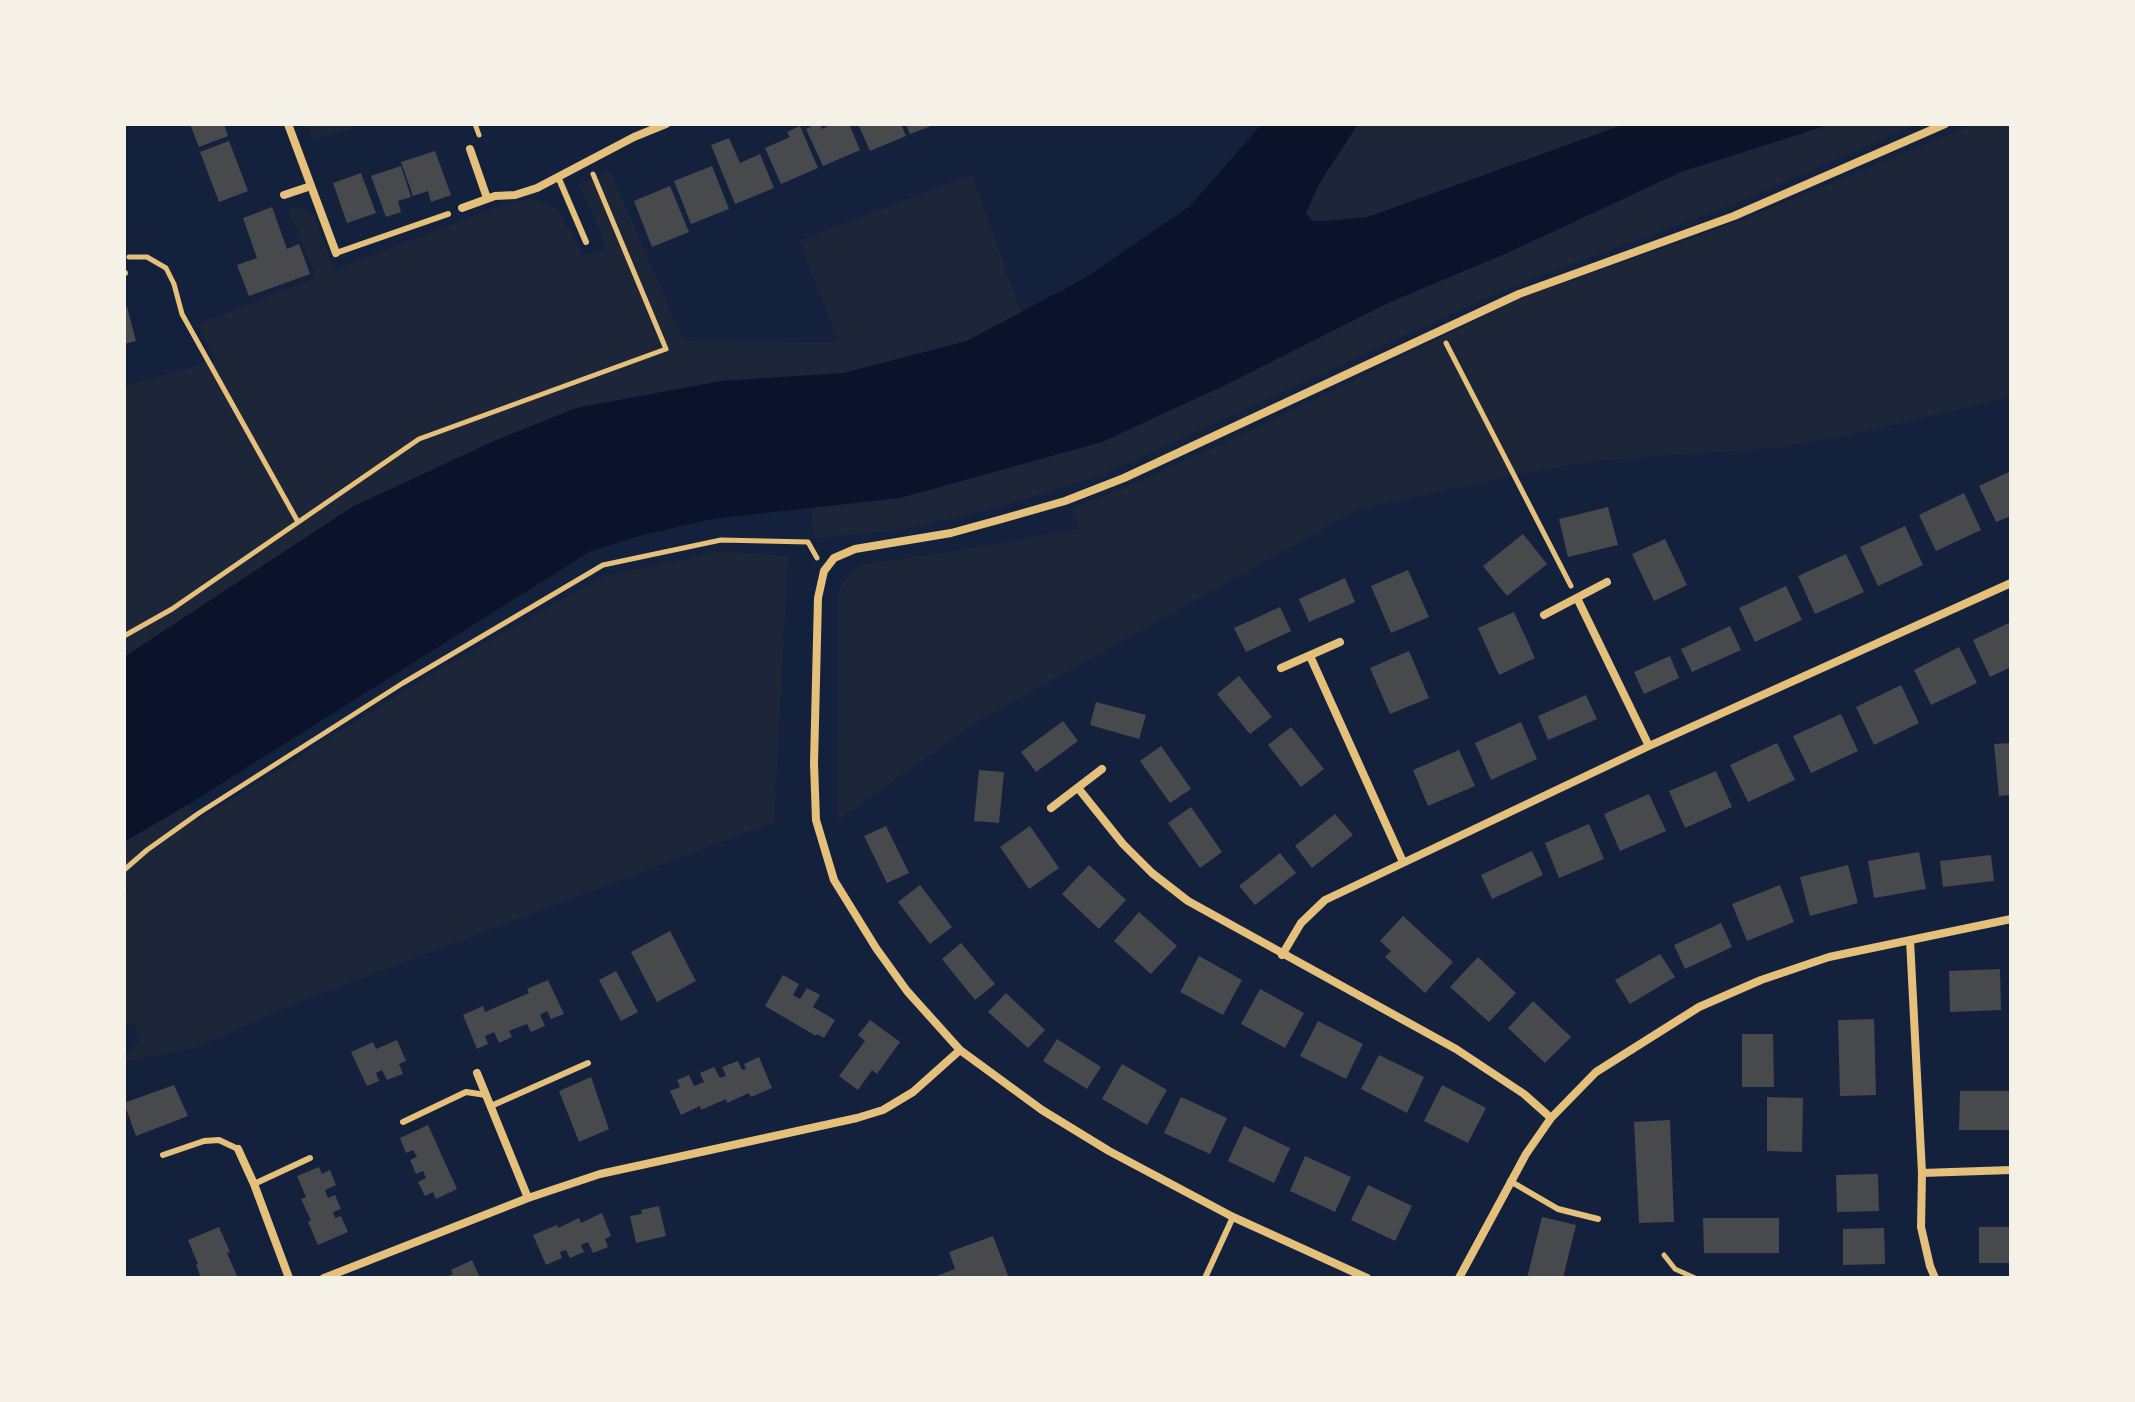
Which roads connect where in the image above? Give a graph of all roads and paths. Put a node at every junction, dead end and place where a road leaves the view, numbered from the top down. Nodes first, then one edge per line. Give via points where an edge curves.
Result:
1 (288, 124) edge
2 (666, 124) edge
3 (1945, 124) edge
4 (470, 149) dead end
5 (588, 162) junction
6 (559, 179) junction
7 (311, 186) junction
8 (284, 195) dead end
9 (487, 198) junction
10 (462, 208) dead end
11 (448, 214) dead end
12 (586, 242) dead end
13 (336, 253) joint
14 (124, 259) edge
15 (1440, 331) junction
16 (298, 522) junction
17 (824, 571) junction
18 (1607, 582) dead end
19 (2011, 583) edge
20 (1577, 598) junction
21 (1544, 615) dead end
22 (124, 636) edge
23 (1340, 642) dead end
24 (1310, 656) junction
25 (1281, 668) dead end
26 (1649, 746) junction
27 (1102, 769) dead end
28 (1078, 788) junction
29 (1051, 808) dead end
30 (1403, 862) junction
31 (124, 870) edge
32 (2011, 919) edge
33 (1910, 940) junction
34 (1282, 955) junction
35 (960, 1050) junction
36 (588, 1063) dead end
37 (477, 1073) dead end
38 (486, 1095) junction
39 (491, 1106) junction
40 (1551, 1118) junction
41 (403, 1122) dead end
42 (238, 1149) joint
43 (163, 1155) dead end
44 (310, 1158) dead end
45 (2011, 1170) edge
46 (1922, 1173) junction
47 (1510, 1181) junction
48 (254, 1184) junction
49 (528, 1198) junction
50 (1233, 1217) junction
51 (1598, 1219) dead end
52 (1664, 1255) dead end
53 (347, 1269) junction
54 (289, 1278) edge
55 (324, 1278) edge
56 (351, 1278) edge
57 (1205, 1278) edge
58 (1367, 1278) edge
59 (1459, 1278) edge
60 (1695, 1278) edge
61 (1935, 1278) edge

1 - 7 street
2 - 5 street
3 - 15 street via 1734,216 1519,294
4 - 9 street
5 - 6 street
5 - 16 path via 666,349 419,439
6 - 9 street via 515,195
6 - 12 lane
7 - 8 street
7 - 13 street
9 - 10 street
11 - 13 lane
14 - 16 path via 147,257 166,268 182,314
15 - 17 street via 1065,501 951,533 855,549 834,558
15 - 20 path
16 - 22 path
17 - 31 path via 808,542 779,541 721,540 603,565 211,805
17 - 35 street via 818,598 816,820 834,880 876,948
18 - 20 street
19 - 26 street
20 - 21 street
20 - 26 street
23 - 24 street
24 - 25 street
24 - 30 street
26 - 30 street
27 - 28 street
28 - 29 street
28 - 34 street via 1152,873 1188,901
30 - 34 street via 1325,900 1301,923
32 - 33 street
33 - 40 street via 1829,957 1699,1007 1596,1072
33 - 46 street
34 - 40 street via 1456,1049
35 - 49 street via 913,1092 883,1110 600,1174
35 - 50 street via 1109,1151
36 - 39 lane
37 - 38 street
38 - 39 street
38 - 41 lane via 466,1092
39 - 49 street
40 - 47 street
42 - 43 lane via 219,1140 204,1141
42 - 48 street
44 - 48 lane
45 - 46 street
46 - 61 street via 1921,1227
47 - 51 lane via 1558,1209
47 - 59 street
48 - 54 street
49 - 53 street
50 - 57 lane
50 - 58 street
52 - 60 path via 1675,1269
53 - 55 street
53 - 56 street

